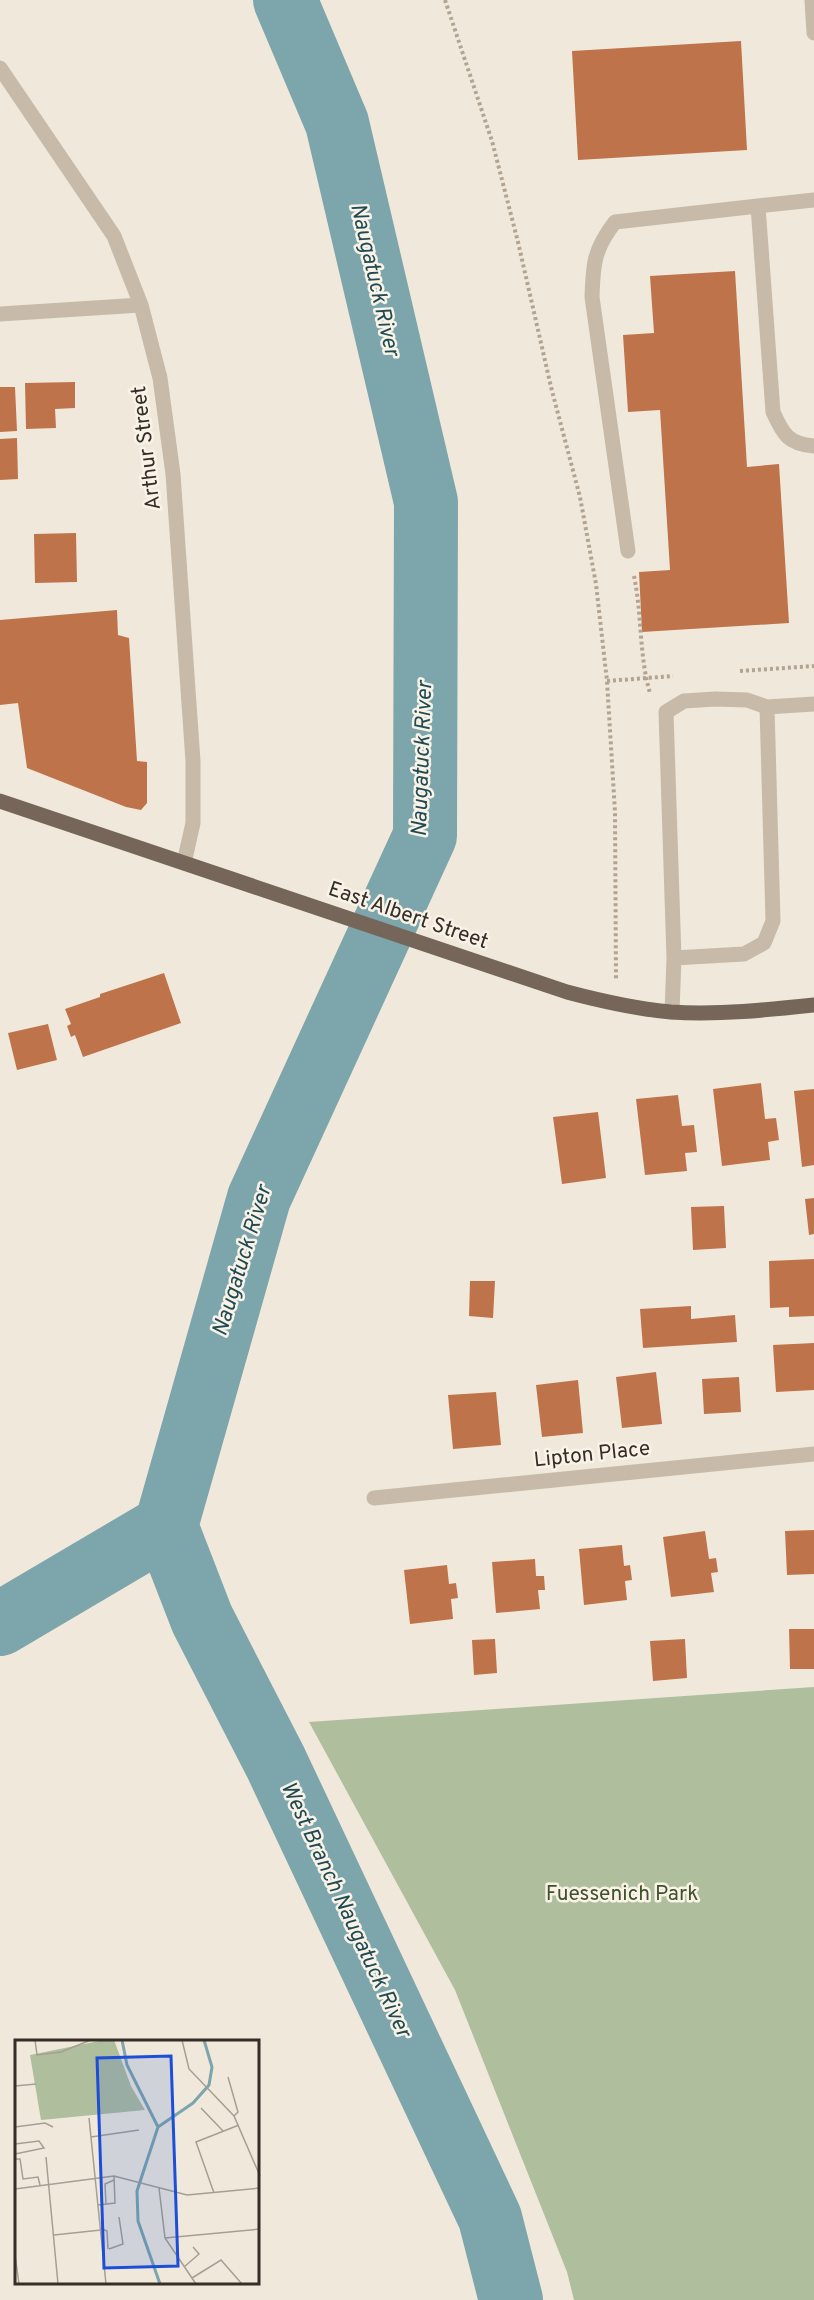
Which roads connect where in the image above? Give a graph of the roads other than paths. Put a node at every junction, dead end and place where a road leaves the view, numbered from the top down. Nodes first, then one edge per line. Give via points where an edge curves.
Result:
1 (812, 0) edge
2 (814, 33) edge
3 (0, 68) edge
4 (814, 200) edge
5 (758, 206) junction
6 (141, 305) junction
7 (0, 314) edge
8 (814, 446) edge
9 (628, 552) road end
10 (814, 704) edge
11 (767, 707) junction
12 (0, 801) edge
13 (184, 863) junction
14 (674, 958) junction
15 (814, 1005) edge
16 (672, 1012) junction
17 (814, 1454) edge
18 (374, 1498) dead end

1 - 2 street
3 - 6 street, Arthur Street via 114,236
4 - 5 street
5 - 8 street via 773,412 782,432 795,443
5 - 9 street via 615,222 604,236 593,263 592,297
6 - 7 street
6 - 13 street, Arthur Street via 160,378 174,485 193,761 193,823
10 - 11 street
11 - 14 street via 773,921 764,943 744,954
11 - 14 street via 747,700 715,699 684,701 666,712
12 - 13 main road, East Albert Street
13 - 16 main road, East Albert Street via 567,992
14 - 16 street
15 - 16 main road, East Albert Street via 731,1013
17 - 18 street, Lipton Place

